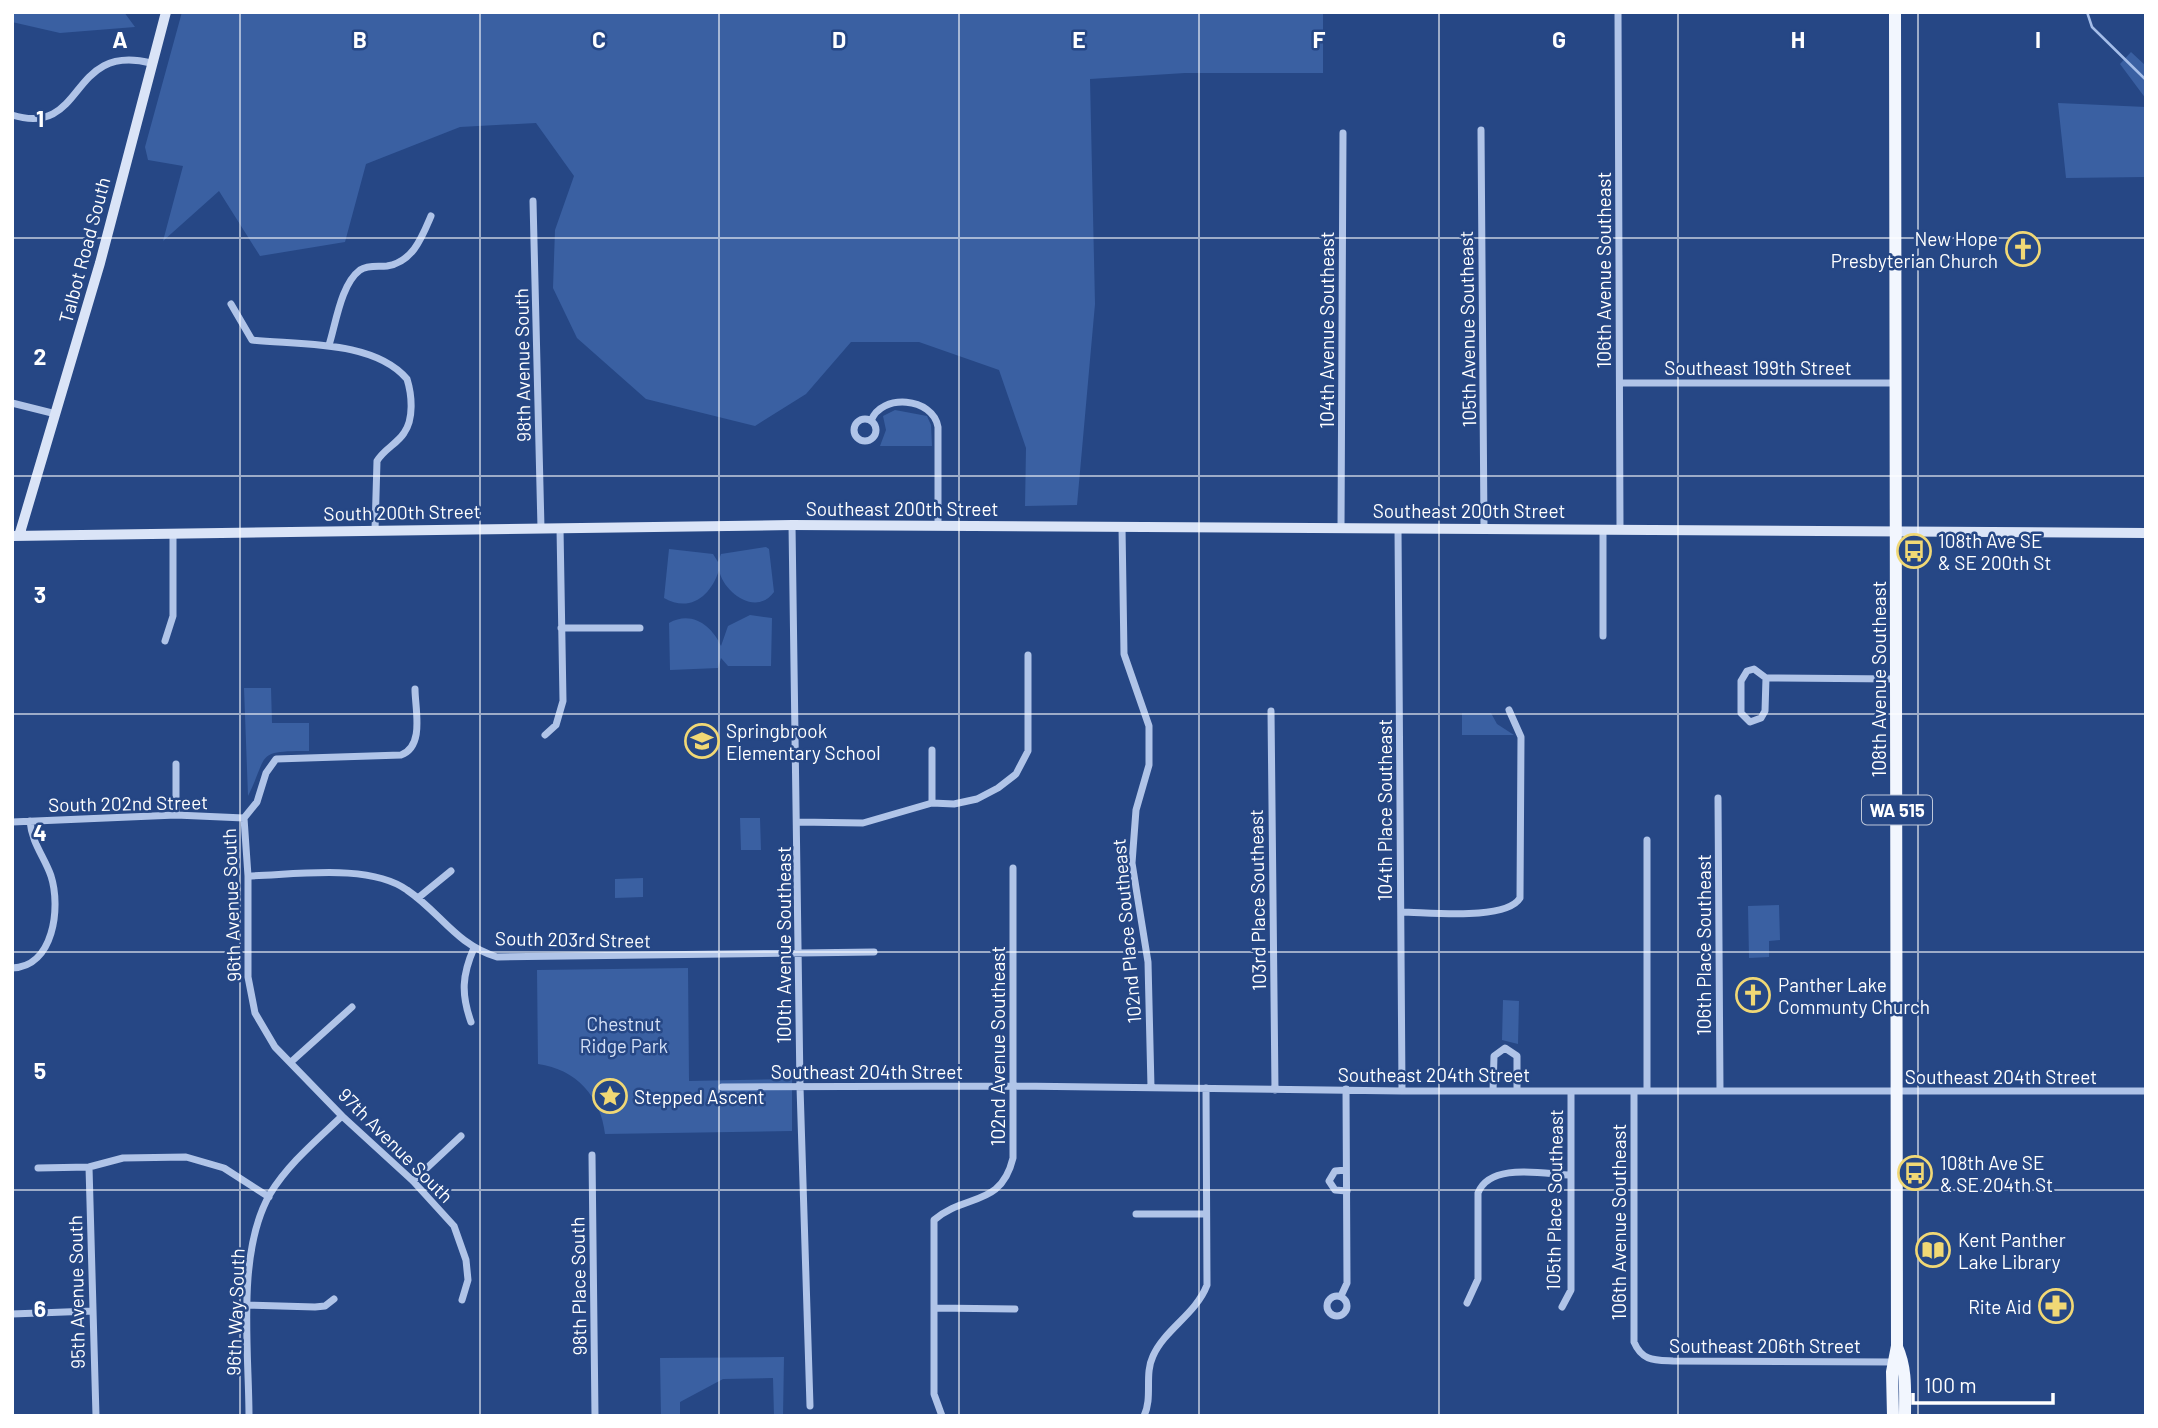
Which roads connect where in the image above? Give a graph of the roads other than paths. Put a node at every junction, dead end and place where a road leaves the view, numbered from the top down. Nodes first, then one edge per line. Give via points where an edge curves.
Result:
1 (166, 12) edge
2 (1618, 12) edge
3 (1895, 12) edge
4 (151, 63) junction
5 (12, 115) edge
6 (1481, 130) dead end
7 (1342, 134) dead end
8 (533, 201) dead end
9 (431, 216) dead end
10 (231, 304) dead end
11 (329, 345) junction
12 (1620, 383) junction
13 (1897, 383) junction
14 (12, 402) edge
15 (56, 414) junction
16 (871, 421) dead end
17 (792, 525) junction
18 (938, 525) junction
19 (560, 527) junction
20 (1122, 527) junction
21 (1341, 527) junction
22 (541, 528) junction
23 (1398, 528) junction
24 (1485, 528) junction
25 (1603, 528) junction
26 (1619, 528) junction
27 (375, 530) junction
28 (1898, 530) junction
29 (2146, 533) edge
30 (173, 534) junction
31 (16, 536) edge
32 (561, 628) junction
33 (640, 628) dead end
34 (1603, 636) dead end
35 (165, 641) dead end
36 (1028, 655) dead end
37 (1766, 678) junction
38 (1897, 679) junction
39 (415, 689) dead end
40 (1509, 710) dead end
41 (1271, 711) dead end
42 (545, 735) dead end
43 (932, 750) dead end
44 (176, 764) dead end
45 (1718, 799) dead end
46 (932, 803) junction
47 (176, 815) junction
48 (244, 818) junction
49 (30, 821) junction
50 (12, 822) edge
51 (798, 822) junction
52 (1647, 840) dead end
53 (1013, 868) dead end
54 (451, 871) dead end
55 (248, 876) junction
56 (418, 898) junction
57 (1401, 912) junction
58 (474, 948) junction
59 (874, 952) dead end
60 (799, 955) junction
61 (12, 968) edge
62 (352, 1007) dead end
63 (471, 1022) dead end
64 (291, 1062) junction
65 (1014, 1086) junction
66 (722, 1087) dead end
67 (800, 1087) junction
68 (1151, 1087) junction
69 (1206, 1088) junction
70 (1346, 1089) junction
71 (1275, 1090) junction
72 (1720, 1090) junction
73 (1402, 1091) junction
74 (1493, 1091) junction
75 (1517, 1091) junction
76 (1571, 1091) junction
77 (1634, 1091) junction
78 (1647, 1091) junction
79 (2146, 1091) edge
80 (1897, 1092) junction
81 (342, 1116) junction
82 (461, 1136) dead end
83 (592, 1155) dead end
84 (89, 1167) junction
85 (38, 1168) dead end
86 (1346, 1170) junction
87 (1571, 1175) junction
88 (413, 1181) junction
89 (1346, 1191) junction
90 (269, 1197) junction
91 (1136, 1214) dead end
92 (1206, 1214) junction
93 (1341, 1296) dead end
94 (334, 1299) dead end
95 (462, 1300) dead end
96 (1467, 1303) dead end
97 (248, 1305) junction
98 (1562, 1307) dead end
99 (934, 1308) junction
100 (1015, 1309) dead end
101 (91, 1311) junction
102 (12, 1314) edge
103 (1897, 1346) junction
104 (1639, 1353) joint
105 (1894, 1362) junction
106 (810, 1406) dead end
107 (941, 1415) edge
108 (96, 1416) edge
109 (248, 1416) edge
110 (595, 1416) edge
111 (1144, 1416) edge
112 (1894, 1416) edge
113 (1905, 1416) edge

1 - 4 street, Talbot Road South
2 - 12 street, 106th Avenue Southeast
3 - 13 main road, 108th Avenue Southeast / WA 515
4 - 5 street via 132,58 111,60 46,118
4 - 15 street, Talbot Road South
6 - 24 street, 105th Avenue Southeast
7 - 21 street, 104th Avenue Southeast
8 - 22 street, 98th Avenue South
9 - 11 street via 410,255 395,265 360,270 352,279
10 - 11 street via 252,340
11 - 27 street via 390,364 410,386 409,423 377,461
12 - 13 street, Southeast 199th Street
12 - 26 street, 106th Avenue Southeast
13 - 28 main road, 108th Avenue Southeast / WA 515
14 - 15 street
15 - 31 street, Talbot Road South
16 - 18 street via 878,409 891,403 920,404 936,416
17 - 18 street, Southeast 200th Street
17 - 19 street, South 200th Street
17 - 51 street, 100th Avenue Southeast
18 - 20 street, Southeast 200th Street
19 - 22 street, South 200th Street
19 - 32 street
20 - 21 street, Southeast 200th Street
20 - 68 street, 102nd Place Southeast via 1124,654 1149,726 1149,765 1136,810 1132,850 1149,971
21 - 23 street, Southeast 200th Street
22 - 27 street, South 200th Street
23 - 24 street, Southeast 200th Street
23 - 57 street, 104th Place Southeast
24 - 25 street, Southeast 200th Street
25 - 26 street, Southeast 200th Street
25 - 34 street
26 - 28 street, Southeast 200th Street
27 - 30 street, South 200th Street
28 - 29 street, Southeast 200th Street
28 - 38 main road, 108th Avenue Southeast / WA 515
30 - 31 street, South 200th Street
30 - 35 street via 173,616
32 - 33 street
32 - 42 street via 563,701 556,725
36 - 46 street via 1028,751 1016,774 977,799
37 - 37 street via 1754,669 1742,675 1741,713 1750,722 1765,711
37 - 38 street
38 - 80 main road, 108th Avenue Southeast / WA 515
39 - 48 street via 413,748 401,755 276,759 257,802
40 - 57 street via 1521,737 1522,886 1516,905 1499,912
41 - 71 street, 103rd Place Southeast
43 - 46 street
44 - 47 street
45 - 72 street, 106th Place Southeast
46 - 51 street via 863,823
47 - 48 street, South 202nd Street
47 - 49 street, South 202nd Street
48 - 55 street, 96th Avenue South
49 - 50 street, South 202nd Street
49 - 61 street via 32,839 52,879 49,942 29,965
51 - 60 street, 100th Avenue Southeast
52 - 78 street
53 - 65 street, 102nd Avenue Southeast
54 - 56 street
55 - 56 street, South 203rd Street via 370,875 394,882
55 - 64 street, 96th Avenue South via 251,996 263,1029
56 - 58 street, South 203rd Street
57 - 73 street, 104th Place Southeast
58 - 60 street, South 203rd Street via 496,957
58 - 63 street via 463,990
59 - 60 street, South 203rd Street
60 - 67 street, 100th Avenue Southeast
62 - 64 street
64 - 81 street, 97th Avenue South
65 - 67 street, Southeast 204th Street
65 - 68 street, Southeast 204th Street
65 - 99 street, 102nd Avenue Southeast via 1009,1173 989,1196 944,1211 934,1220
66 - 67 street, Southeast 204th Street
67 - 106 street, 100th Avenue Southeast
68 - 69 street, Southeast 204th Street
69 - 71 street, Southeast 204th Street
69 - 92 street
70 - 71 street, Southeast 204th Street
70 - 73 street, Southeast 204th Street
70 - 86 street
72 - 78 street, Southeast 204th Street
72 - 80 street, Southeast 204th Street
73 - 74 street, Southeast 204th Street
74 - 75 street, Southeast 204th Street
74 - 75 street via 1494,1056 1505,1048 1517,1056
75 - 76 street, Southeast 204th Street
76 - 77 street, Southeast 204th Street
76 - 87 street, 105th Place Southeast
77 - 78 street, Southeast 204th Street
77 - 104 street, 106th Avenue Southeast via 1634,1342
79 - 80 street, Southeast 204th Street
80 - 103 main road, 108th Avenue Southeast / WA 515
81 - 88 street, 97th Avenue South
81 - 90 street, 96th Way South via 287,1170
82 - 88 street
83 - 110 street, 98th Place South
84 - 85 street
84 - 90 street via 123,1158 201,1159 238,1175
84 - 101 street, 95th Avenue South
86 - 89 street
86 - 89 street via 1335,1171 1329,1181 1335,1190
87 - 96 street via 1497,1174 1485,1181 1478,1193 1478,1279
87 - 98 street, 105th Place Southeast via 1572,1290
88 - 95 street, 97th Avenue South via 460,1236 468,1271
89 - 93 street via 1347,1283
90 - 97 street, 96th Way South via 254,1236
91 - 92 street
92 - 111 street via 1207,1285 1151,1359
94 - 97 street via 315,1307
97 - 109 street, 96th Way South
99 - 100 street
99 - 107 street via 934,1394
101 - 102 street
101 - 108 street, 95th Avenue South
103 - 105 main road, 108th Avenue Southeast / WA 515
103 - 113 main road, 108th Avenue Southeast / WA 515 via 1903,1359
104 - 105 street, Southeast 206th Street via 1665,1361
105 - 112 main road, 108th Avenue Southeast / WA 515

